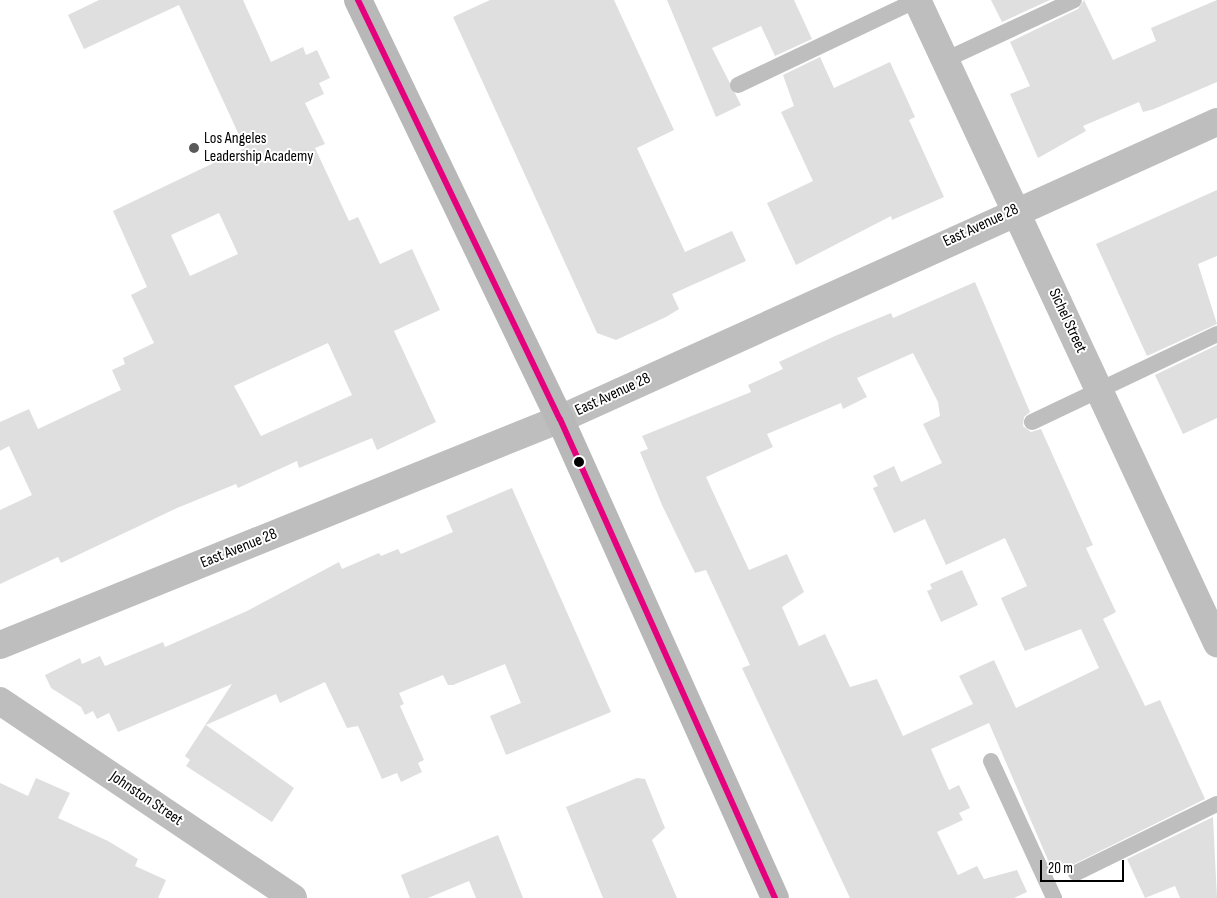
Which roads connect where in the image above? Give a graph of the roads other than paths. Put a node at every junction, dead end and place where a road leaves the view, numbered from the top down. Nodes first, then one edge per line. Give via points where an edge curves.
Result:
1 (358, 0) edge
2 (917, 0) edge
3 (1074, 0) edge
4 (945, 60) junction
5 (738, 85) dead end
6 (1217, 122) edge
7 (1015, 210) junction
8 (1217, 334) edge
9 (1100, 392) junction
10 (560, 420) junction
11 (1032, 422) dead end
12 (1217, 643) edge
13 (0, 645) edge
14 (0, 701) edge
15 (991, 761) dead end
16 (1217, 804) edge
17 (1076, 873) dead end
18 (293, 898) edge
19 (775, 898) edge
20 (1054, 898) edge

1 - 10 street
2 - 4 street, Sichel Street
2 - 5 lane
3 - 4 lane
4 - 7 street, Sichel Street
6 - 7 street, East Avenue 28
7 - 9 street, Sichel Street
7 - 10 street, East Avenue 28
8 - 9 lane
9 - 11 lane
9 - 12 street, Sichel Street
10 - 13 street, East Avenue 28
10 - 19 street
14 - 18 street, Johnston Street
15 - 20 lane
16 - 17 lane

